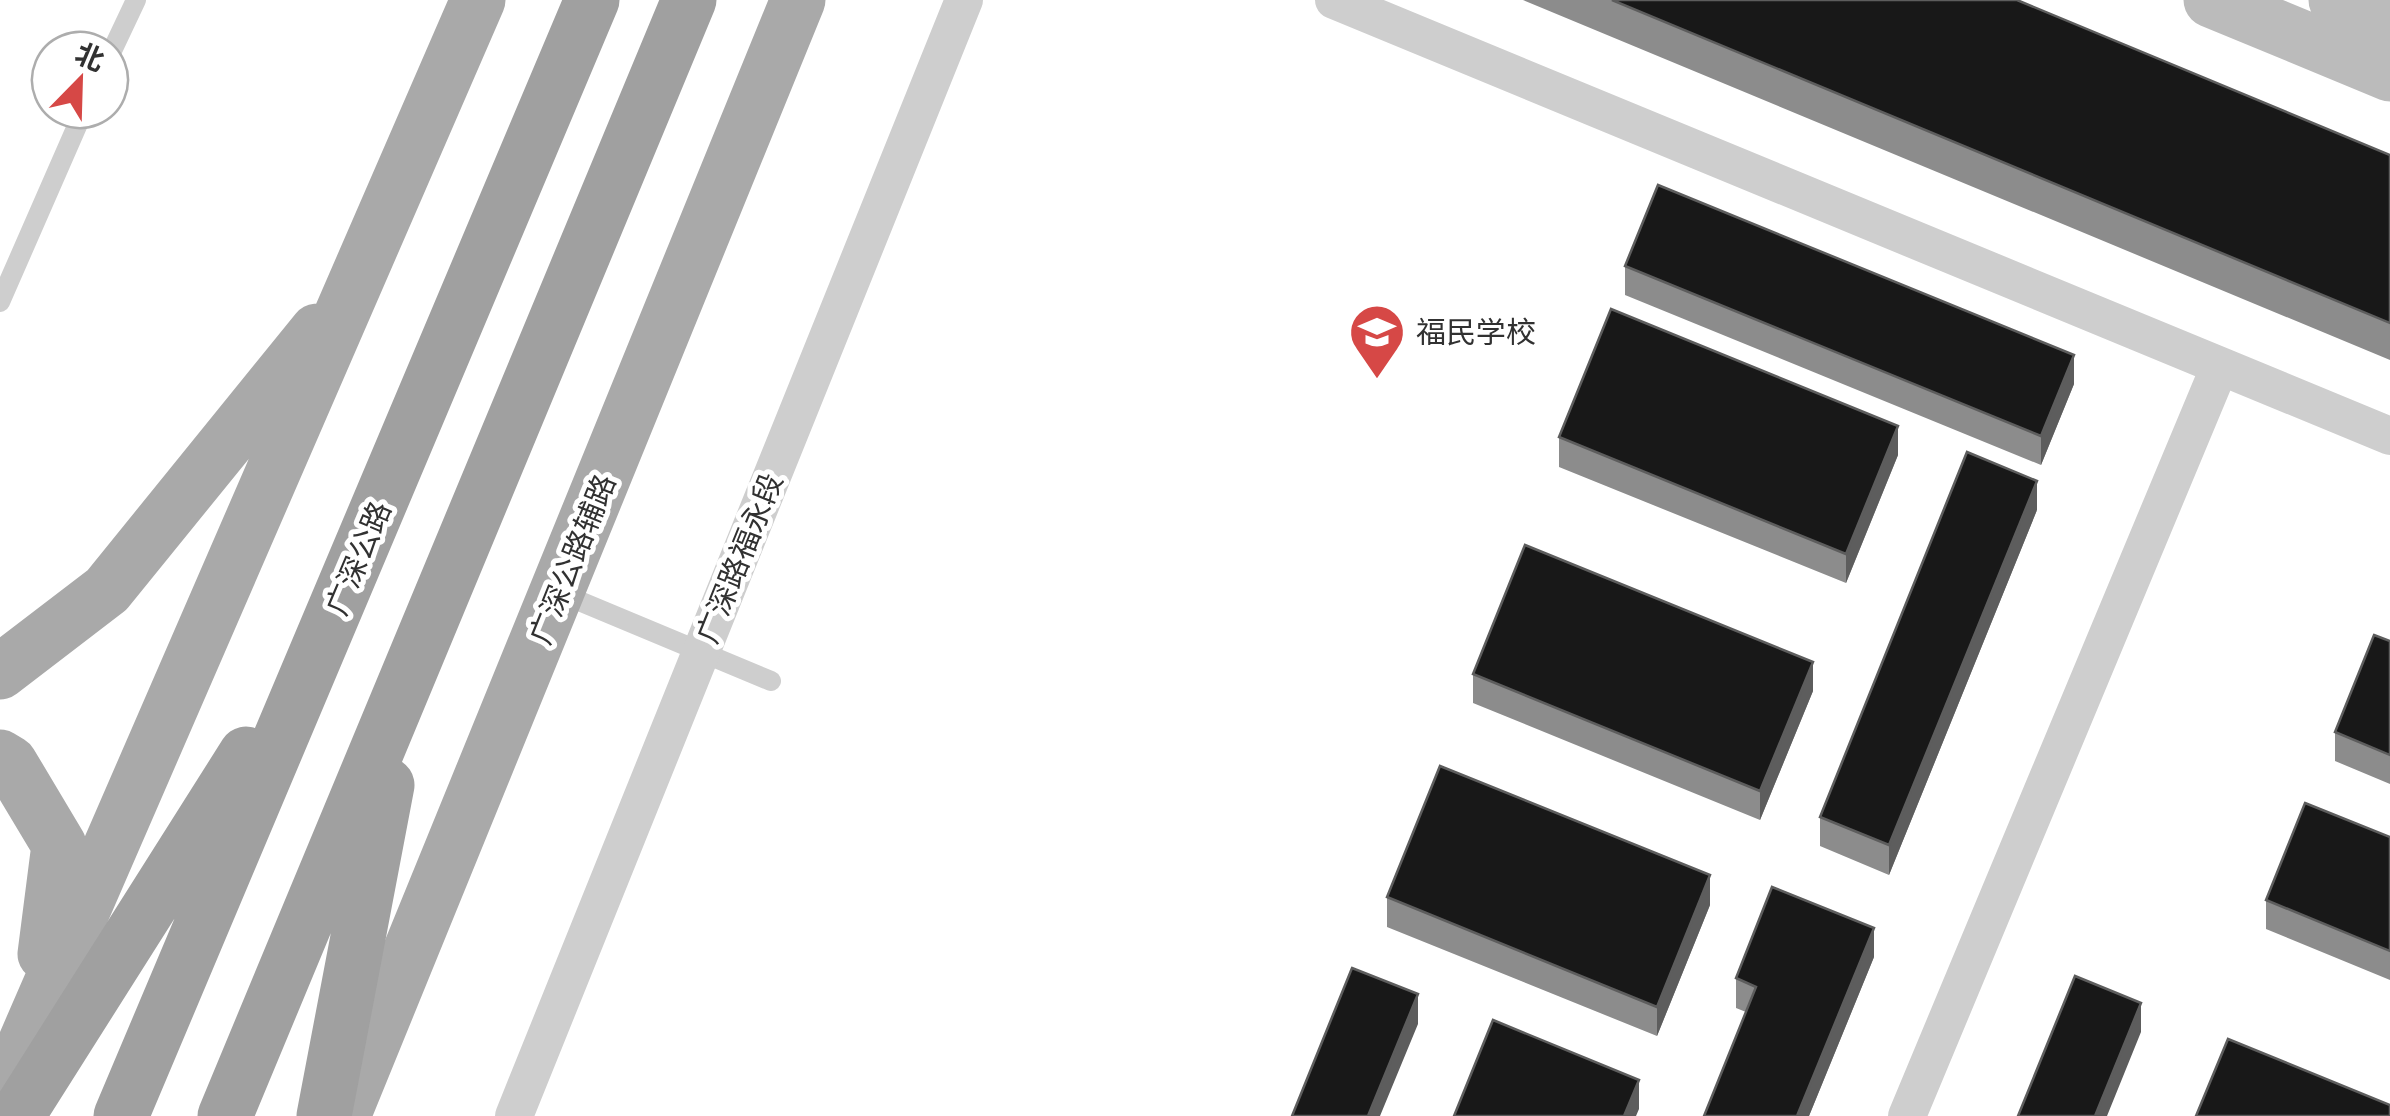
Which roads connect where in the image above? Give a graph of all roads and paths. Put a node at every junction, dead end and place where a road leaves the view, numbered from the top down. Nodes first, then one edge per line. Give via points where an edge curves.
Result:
1 (136, 0) edge
2 (478, 0) edge
3 (592, 0) edge
4 (689, 0) edge
5 (798, 0) edge
6 (964, 0) edge
7 (1334, 0) edge
8 (2211, 0) edge
9 (2336, 0) edge
10 (2390, 22) edge
11 (122, 30) edge
12 (2390, 74) edge
13 (75, 130) edge
14 (362, 274) junction
15 (0, 302) edge
16 (2220, 366) junction
17 (2390, 436) edge
18 (558, 592) junction
19 (334, 616) junction
20 (701, 652) junction
21 (409, 670) junction
22 (0, 672) edge
23 (771, 681) dead end
24 (0, 757) edge
25 (29, 1035) junction
26 (0, 1102) edge
27 (17, 1116) edge
28 (121, 1116) edge
29 (225, 1116) edge
30 (324, 1116) edge
31 (344, 1116) edge
32 (514, 1116) edge
33 (1906, 1116) edge

1 - 11 lane
2 - 14 main road
3 - 19 highway, 广深公路
4 - 21 highway
5 - 18 main road, 广深公路辅路
6 - 20 street, 广深路福永段
7 - 16 street
8 - 12 main road
9 - 10 main road
13 - 15 lane
14 - 22 main road via 107,590
14 - 25 main road
16 - 17 street
16 - 33 street
18 - 20 lane
18 - 31 main road, 广深公路辅路
19 - 27 highway
19 - 28 highway, 广深公路
20 - 23 lane
20 - 32 street, 广深路福永段
21 - 29 highway
21 - 30 highway
24 - 25 main road via 60,846
25 - 26 main road

